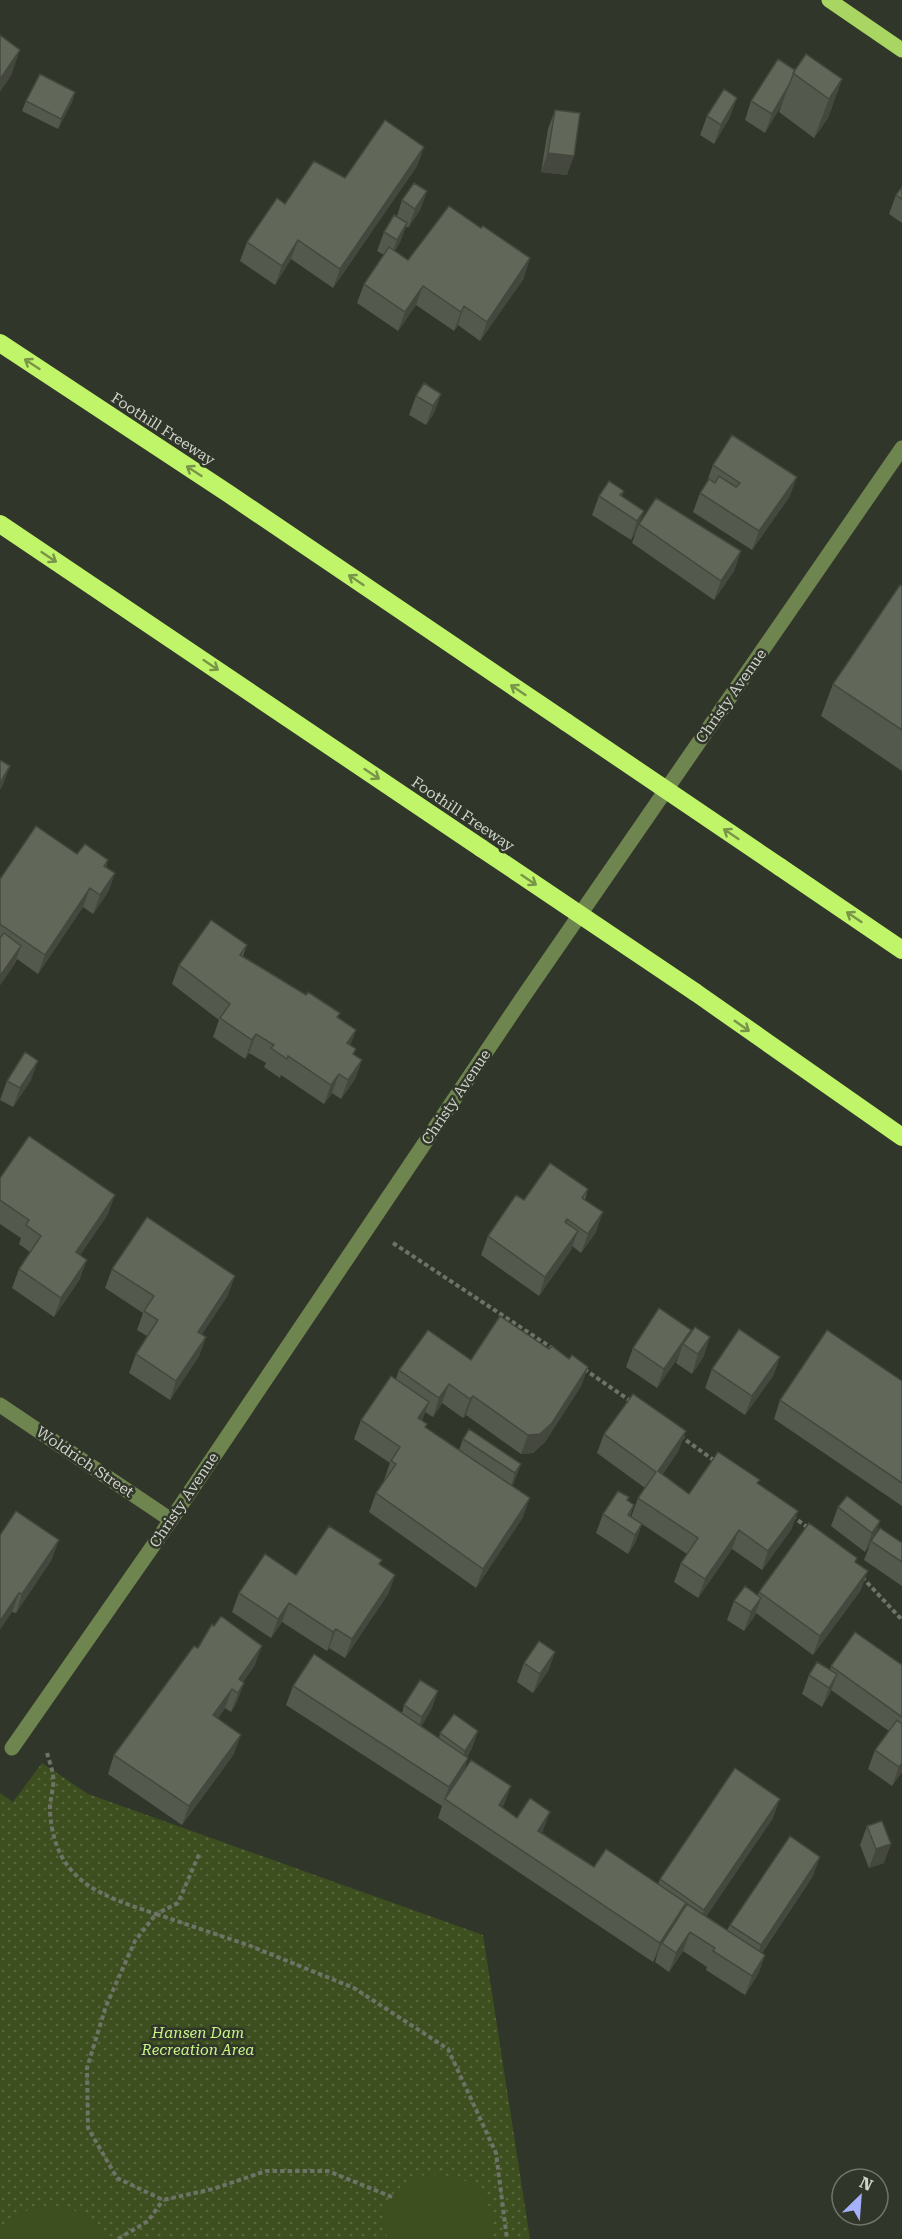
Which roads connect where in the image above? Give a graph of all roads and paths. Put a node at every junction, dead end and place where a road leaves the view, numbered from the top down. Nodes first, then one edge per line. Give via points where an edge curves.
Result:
1 (829, 0) edge
2 (902, 50) edge
3 (0, 343) edge
4 (902, 448) edge
5 (0, 524) edge
6 (902, 950) edge
7 (902, 1137) edge
8 (369, 1227) junction
9 (565, 1357) edge
10 (575, 1363) edge
11 (0, 1405) edge
12 (641, 1408) edge
13 (678, 1434) edge
14 (723, 1466) edge
15 (791, 1515) edge
16 (171, 1520) junction
17 (820, 1536) edge
18 (855, 1568) edge
19 (902, 1620) edge
20 (28, 1726) junction
21 (12, 1748) dead end
22 (200, 1852) dead end
23 (156, 1914) junction
24 (392, 2197) dead end
25 (163, 2200) junction
26 (118, 2239) edge
27 (507, 2239) edge

1 - 2 main road
6 -> 3 highway, Foothill Freeway, bridge via 230,494
4 - 8 street, Christy Avenue
5 -> 7 highway, Foothill Freeway, bridge via 694,992
8 - 9 path
8 - 16 street, Christy Avenue
10 - 12 path
11 - 16 street, Woldrich Street
13 - 14 path
15 - 17 path
16 - 20 street, Christy Avenue
18 - 19 path
20 - 21 street, Christy Avenue
20 - 23 path via 46,1750 53,1777 49,1806 52,1837 73,1874 102,1896
22 - 23 path via 178,1903
23 - 25 path via 135,1941 106,2006 87,2068 88,2128 117,2178
23 - 27 path via 248,1945 354,1988 448,2049 496,2153
24 - 25 path via 328,2171 266,2171
25 - 26 path via 148,2221

